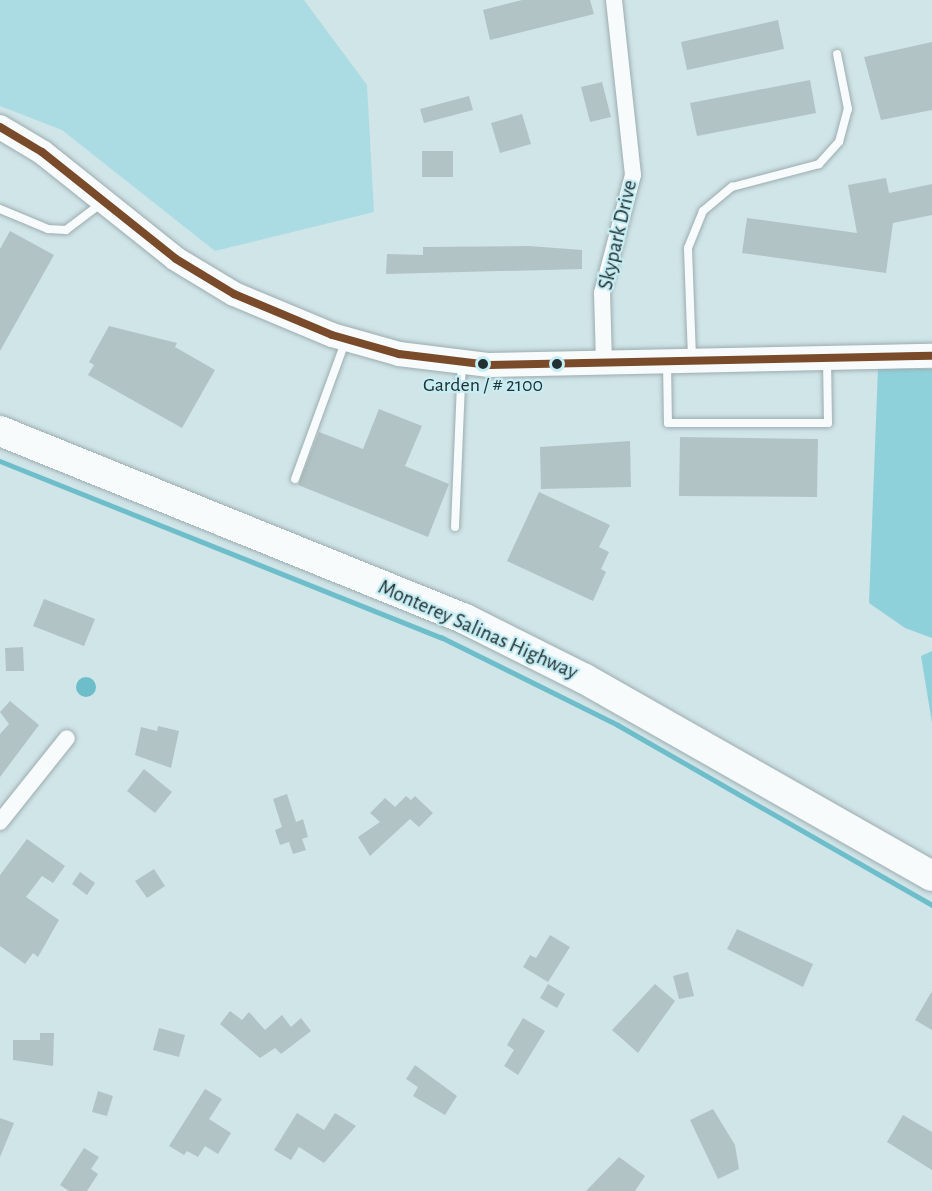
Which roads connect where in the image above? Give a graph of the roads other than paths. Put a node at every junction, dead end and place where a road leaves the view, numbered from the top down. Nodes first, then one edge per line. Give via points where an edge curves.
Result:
1 (614, 0) edge
2 (837, 54) dead end
3 (0, 128) edge
4 (103, 202) junction
5 (0, 209) edge
6 (346, 339) junction
7 (932, 356) edge
8 (827, 358) junction
9 (693, 361) junction
10 (667, 362) junction
11 (462, 363) junction
12 (604, 363) junction
13 (0, 431) edge
14 (295, 479) dead end
15 (455, 527) dead end
16 (67, 738) dead end
17 (0, 822) edge
18 (932, 876) edge

1 - 12 street, Skypark Drive via 633,175 602,293
2 - 9 lane via 848,109 839,142 819,164 732,187 703,211 688,248
3 - 4 street via 42,152
4 - 5 lane via 66,230 48,229
4 - 6 street via 176,259 234,294
6 - 11 street
6 - 14 lane
7 - 8 street
8 - 9 street
8 - 10 lane via 828,423 668,423
9 - 10 street
10 - 12 street
11 - 12 street
11 - 15 lane
13 - 18 highway, Monterey Salinas Highway via 465,619 585,679
16 - 17 street

